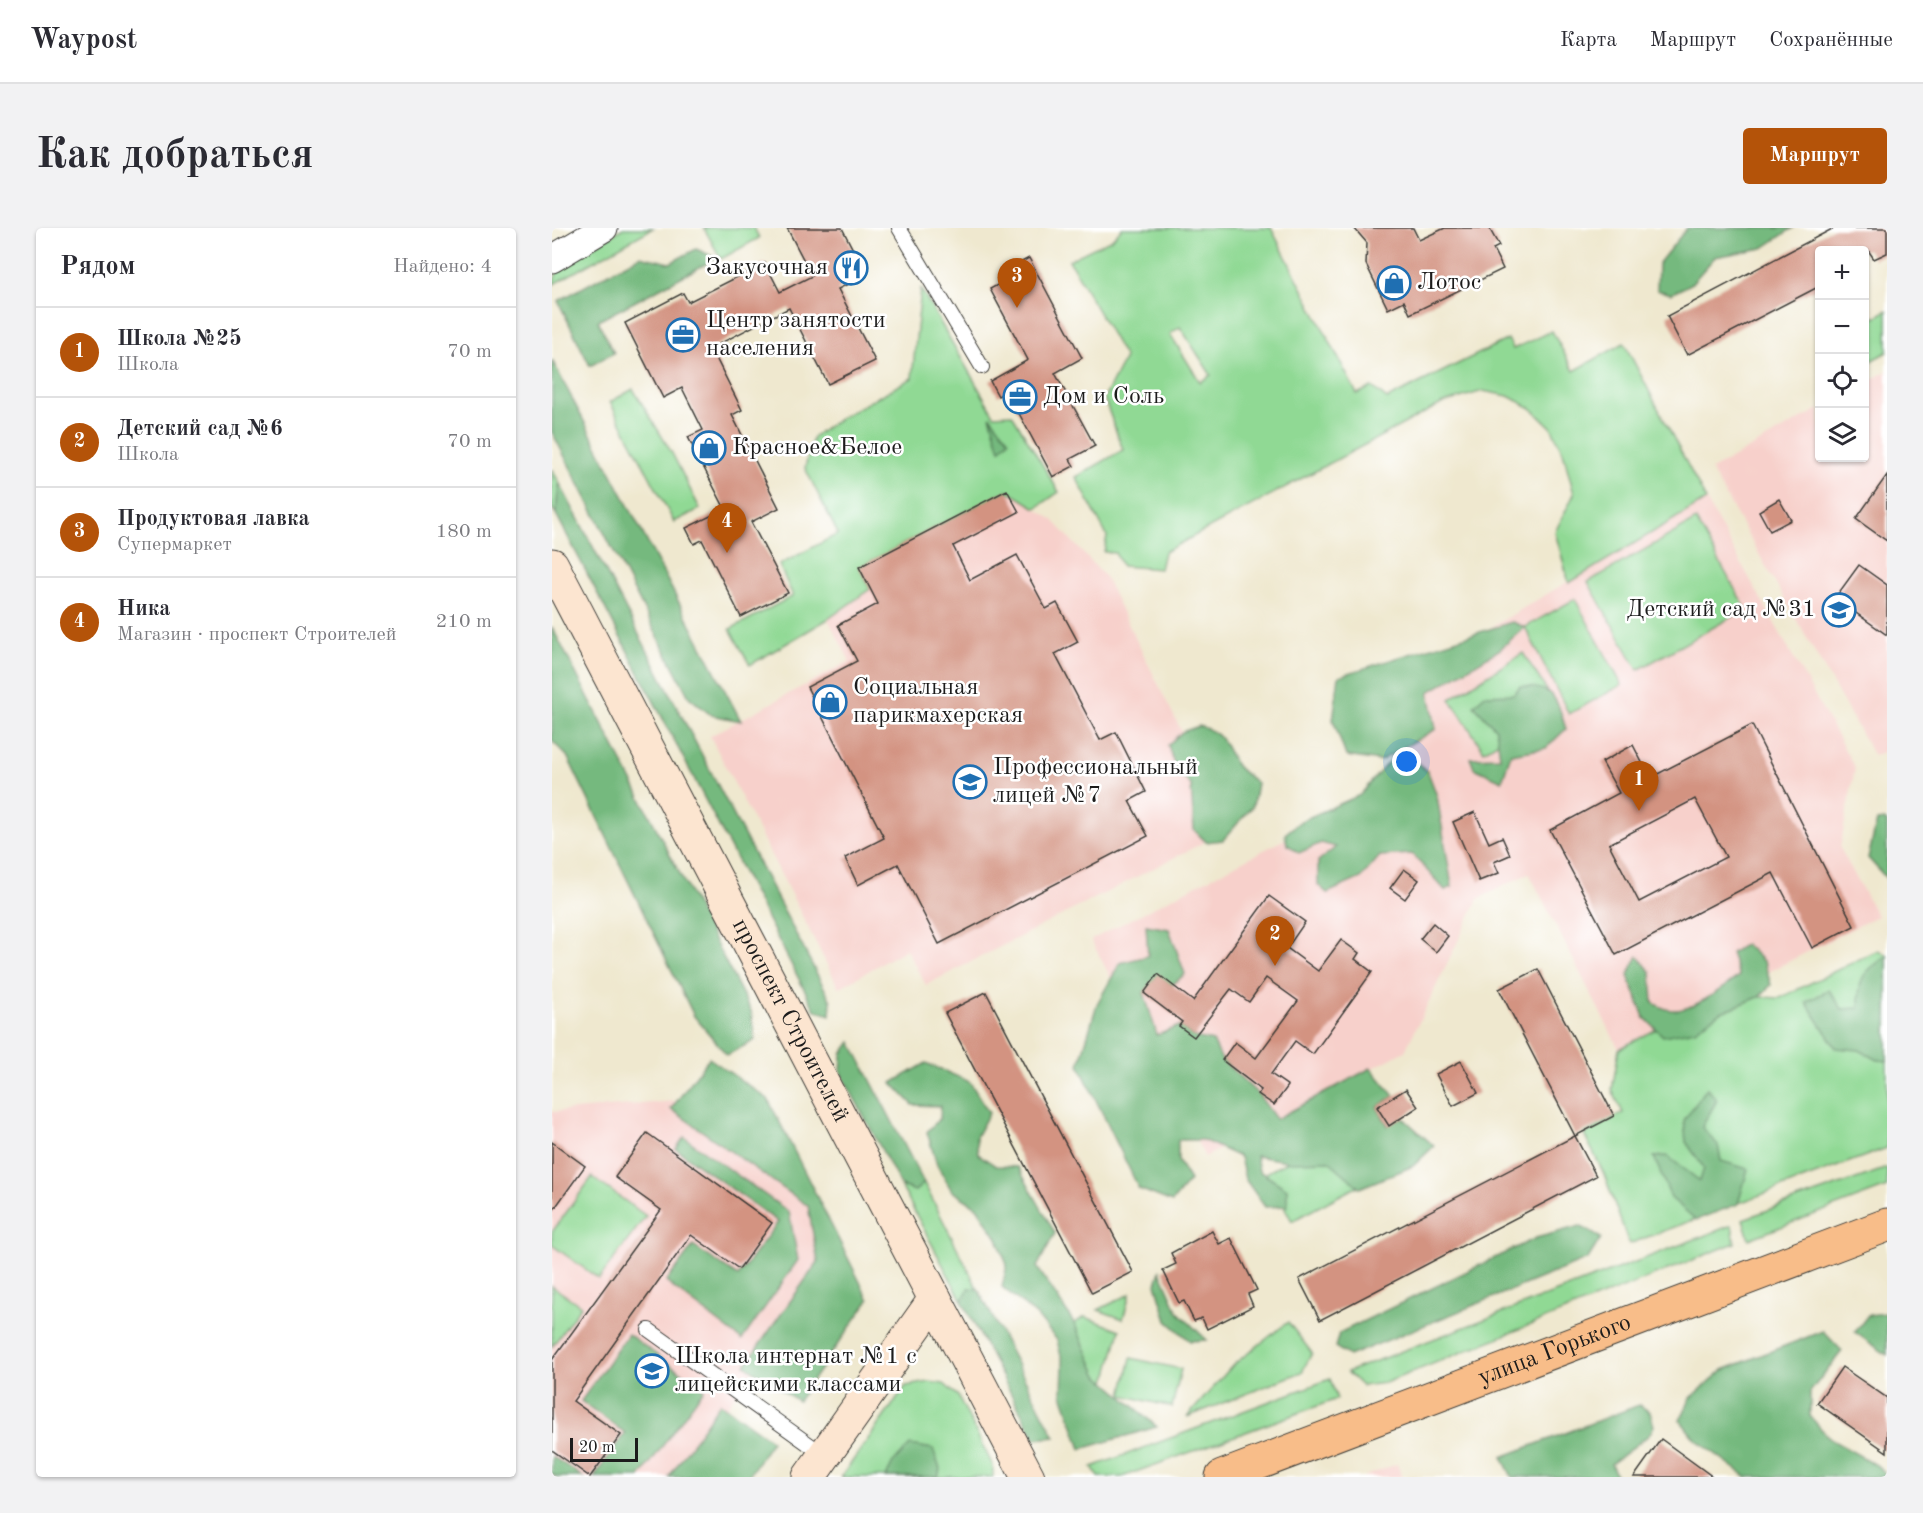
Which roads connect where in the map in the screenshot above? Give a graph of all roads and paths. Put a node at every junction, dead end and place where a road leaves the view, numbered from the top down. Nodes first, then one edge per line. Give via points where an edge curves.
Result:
1 (604, 228) edge
2 (900, 228) edge
3 (552, 259) edge
4 (982, 367) dead end
5 (552, 565) edge
6 (1887, 1226) edge
7 (935, 1299) junction
8 (650, 1330) dead end
9 (817, 1466) edge
10 (1028, 1477) edge
11 (1222, 1477) edge

1 - 3 street
2 - 4 lane
5 - 7 main road, проспект Строителей
6 - 11 main road, улица Горького
7 - 9 main road
7 - 10 main road, проспект Строителей
8 - 9 lane

